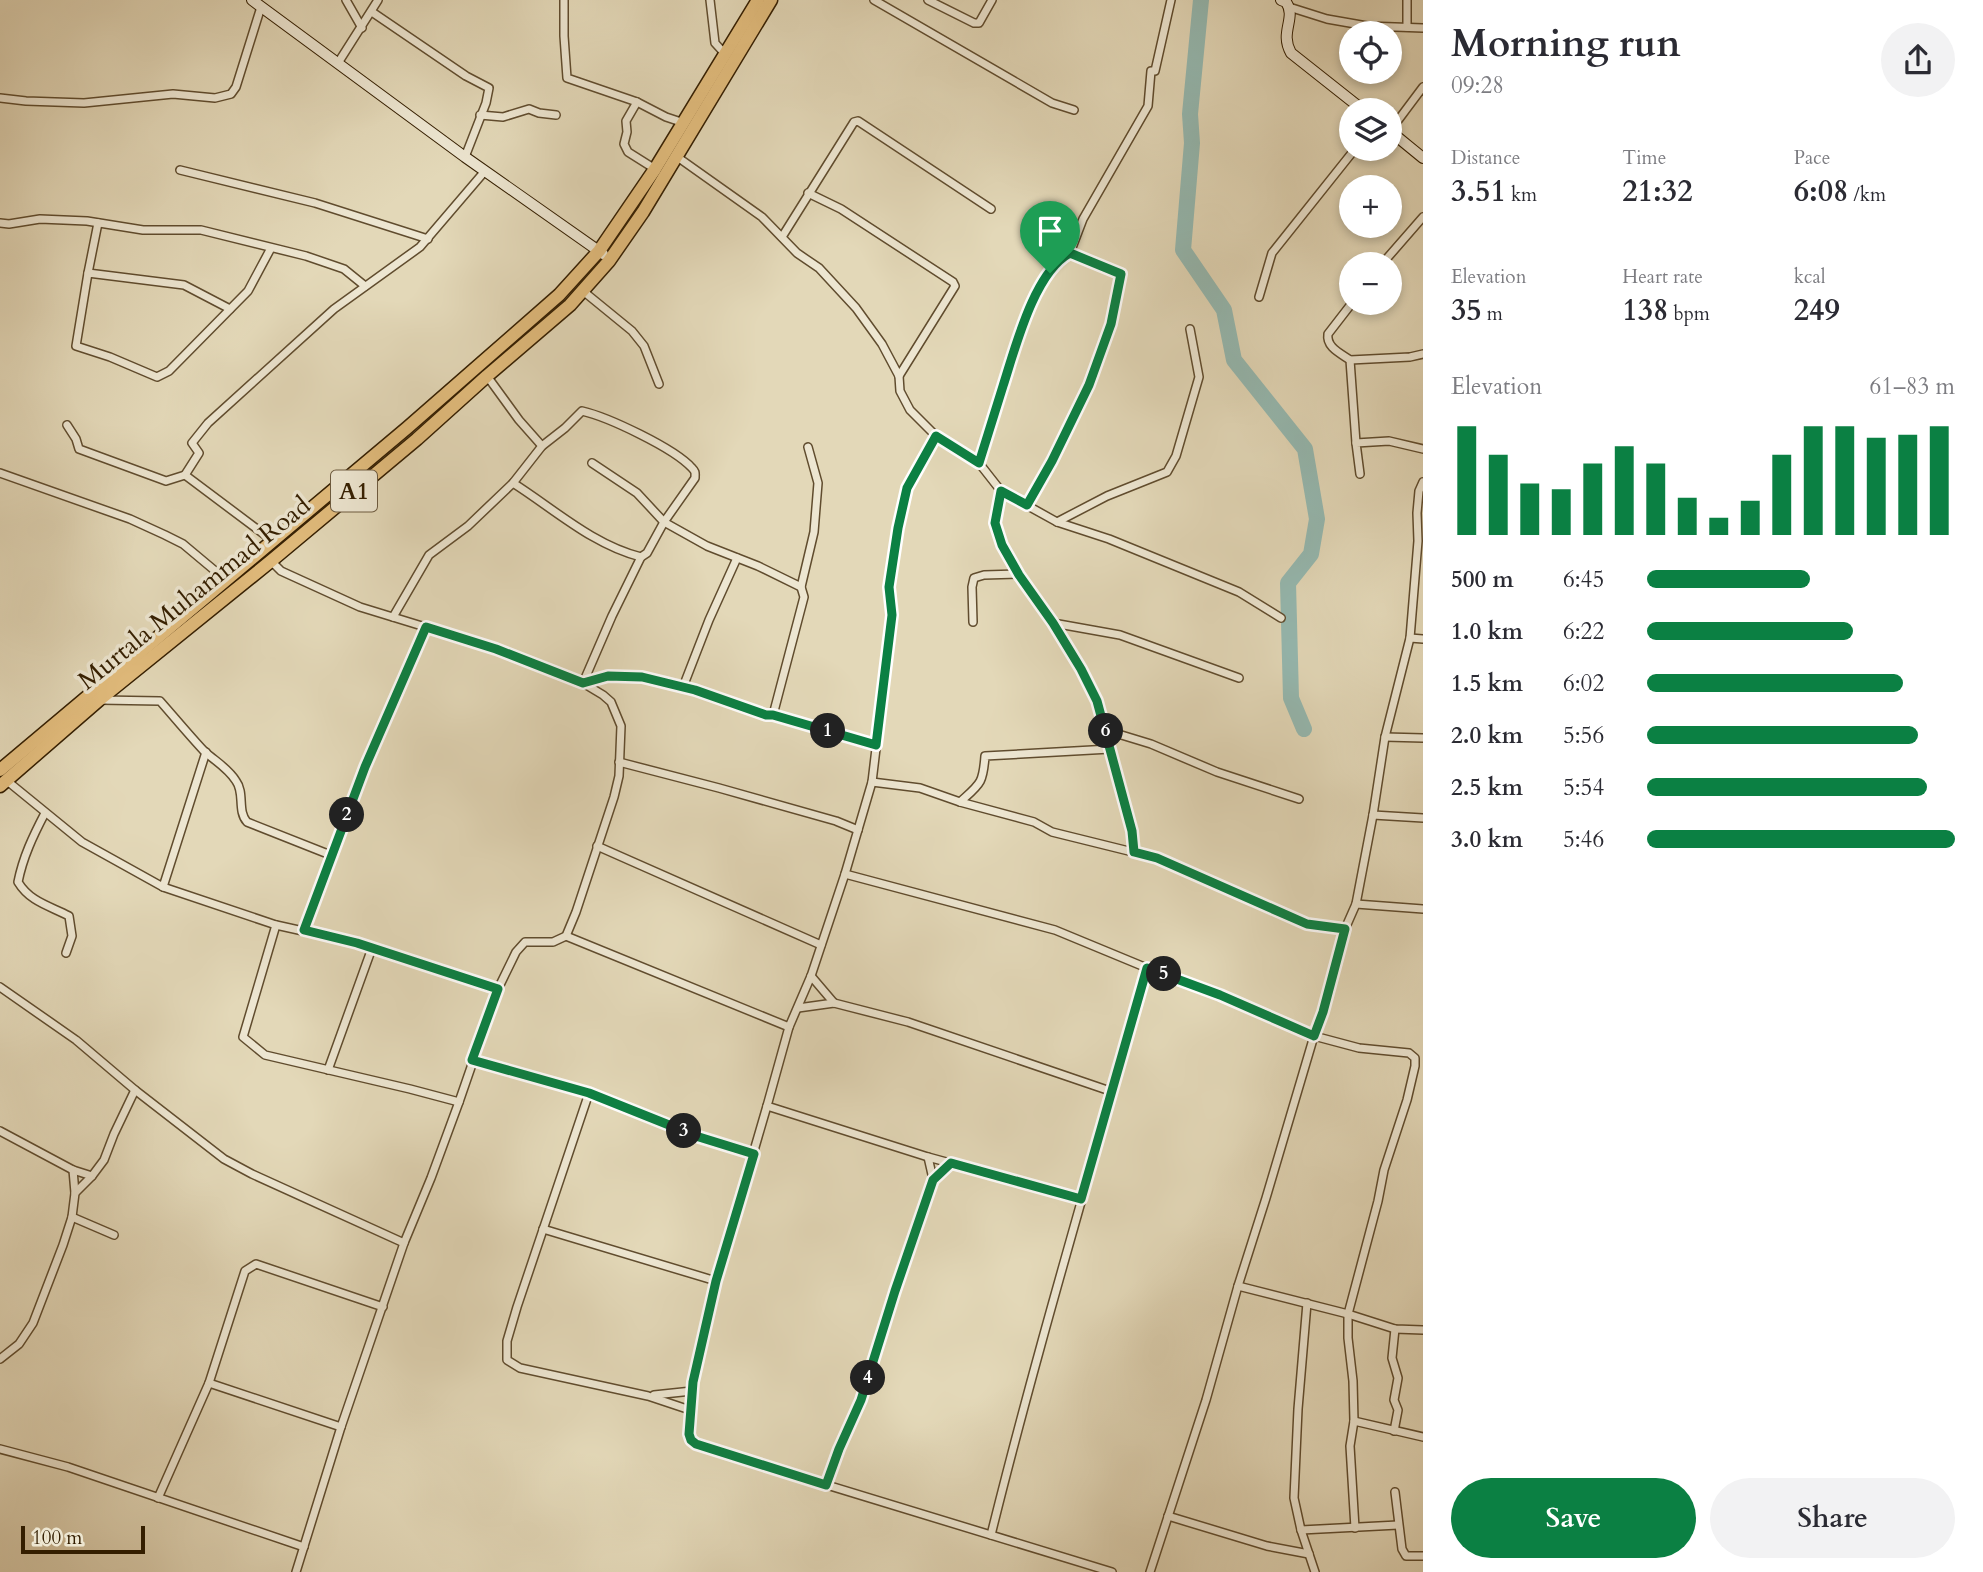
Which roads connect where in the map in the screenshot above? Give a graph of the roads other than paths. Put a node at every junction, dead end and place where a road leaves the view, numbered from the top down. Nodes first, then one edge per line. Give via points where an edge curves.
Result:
1 (252, 0) edge
2 (346, 0) edge
3 (378, 0) edge
4 (565, 0) edge
5 (710, 0) edge
6 (758, 0) edge
7 (771, 0) edge
8 (874, 0) edge
9 (928, 0) edge
10 (992, 0) edge
11 (1171, 0) edge
12 (1281, 0) edge
13 (1407, 0) edge
14 (261, 6) junction
15 (1289, 7) junction
16 (372, 12) junction
17 (1407, 27) junction
18 (362, 28) junction
19 (1423, 28) edge
20 (726, 54) junction
21 (338, 63) junction
22 (1423, 87) edge
23 (0, 98) edge
24 (1348, 98) edge
25 (637, 102) junction
26 (1074, 110) dead end
27 (480, 115) junction
28 (556, 115) dead end
29 (1402, 115) edge
30 (684, 123) junction
31 (1402, 141) edge
32 (465, 157) junction
33 (671, 157) junction
34 (1423, 158) edge
35 (1345, 161) edge
36 (655, 169) junction
37 (180, 170) dead end
38 (485, 171) junction
39 (808, 193) junction
40 (991, 209) dead end
41 (1423, 216) edge
42 (0, 223) edge
43 (98, 223) junction
44 (782, 237) junction
45 (428, 239) junction
46 (271, 248) junction
47 (599, 251) junction
48 (1392, 252) edge
49 (1070, 253) junction
50 (609, 261) junction
51 (88, 273) junction
52 (365, 286) junction
53 (583, 291) junction
54 (1259, 297) dead end
55 (230, 309) junction
56 (1343, 315) edge
57 (1190, 329) dead end
58 (1423, 354) edge
59 (1350, 360) junction
60 (486, 376) junction
61 (899, 376) junction
62 (659, 384) dead end
63 (67, 425) dead end
64 (407, 428) junction
65 (936, 436) junction
66 (417, 439) junction
67 (1356, 443) junction
68 (542, 446) junction
69 (808, 447) dead end
70 (1423, 449) edge
71 (592, 463) dead end
72 (979, 463) junction
73 (0, 473) edge
74 (1360, 474) dead end
75 (186, 475) junction
76 (1423, 482) edge
77 (513, 483) junction
78 (1001, 491) junction
79 (323, 499) junction
80 (1027, 505) junction
81 (332, 510) junction
82 (664, 522) junction
83 (1057, 522) junction
84 (273, 541) junction
85 (641, 557) junction
86 (737, 558) junction
87 (271, 561) junction
88 (1019, 575) junction
89 (226, 580) junction
90 (801, 587) junction
91 (393, 617) junction
92 (1281, 618) dead end
93 (973, 622) dead end
94 (1053, 623) junction
95 (426, 627) junction
96 (1410, 638) junction
97 (1423, 639) edge
98 (1239, 678) dead end
99 (583, 683) junction
100 (683, 687) junction
101 (99, 699) junction
102 (773, 715) junction
103 (1105, 730) junction
104 (1385, 737) junction
105 (1423, 738) edge
106 (876, 745) junction
107 (1110, 749) junction
108 (32, 750) junction
109 (206, 752) junction
110 (619, 762) junction
111 (2, 779) edge
112 (872, 782) junction
113 (1298, 799) dead end
114 (960, 802) junction
115 (45, 813) junction
116 (1373, 815) junction
117 (1423, 818) edge
118 (858, 830) junction
119 (597, 846) junction
120 (1134, 852) junction
121 (332, 856) junction
122 (845, 874) junction
123 (163, 887) junction
124 (1356, 904) junction
125 (1423, 909) edge
126 (276, 925) junction
127 (1345, 929) junction
128 (304, 930) junction
129 (566, 936) junction
130 (821, 945) junction
131 (373, 948) junction
132 (66, 953) dead end
133 (1147, 968) junction
134 (811, 976) junction
135 (0, 987) edge
136 (498, 989) junction
137 (834, 1003) junction
138 (798, 1007) junction
139 (789, 1027) junction
140 (1314, 1036) junction
141 (472, 1060) junction
142 (328, 1070) junction
143 (135, 1090) junction
144 (1113, 1092) junction
145 (589, 1093) junction
146 (459, 1102) junction
147 (767, 1106) junction
148 (0, 1131) edge
149 (754, 1154) junction
150 (928, 1157) junction
151 (951, 1163) junction
152 (73, 1170) junction
153 (92, 1176) junction
154 (933, 1180) junction
155 (75, 1194) junction
156 (1081, 1199) junction
157 (72, 1217) junction
158 (543, 1229) junction
159 (114, 1234) dead end
160 (404, 1243) junction
161 (716, 1281) junction
162 (1238, 1286) junction
163 (1307, 1303) junction
164 (383, 1307) junction
165 (1348, 1314) junction
166 (1395, 1329) junction
167 (1423, 1330) edge
168 (0, 1359) edge
169 (209, 1383) junction
170 (692, 1391) junction
171 (648, 1396) junction
172 (690, 1410) junction
173 (1354, 1421) junction
174 (341, 1427) junction
175 (1394, 1431) junction
176 (1423, 1437) edge
177 (0, 1449) edge
178 (826, 1485) junction
179 (1395, 1492) dead end
180 (158, 1499) junction
181 (1168, 1516) junction
182 (1398, 1525) junction
183 (1355, 1528) junction
184 (1301, 1530) junction
185 (991, 1535) junction
186 (304, 1547) junction
187 (1309, 1555) junction
188 (1423, 1556) edge
189 (296, 1572) edge
190 (1112, 1572) edge
191 (1150, 1572) edge
192 (1315, 1572) edge

1 - 14 street
2 - 18 street
3 - 16 street
4 - 25 street via 567,78
5 - 20 street via 715,43
6 - 20 highway, A1
7 - 33 highway, A1
8 - 26 street via 1052,103
9 - 10 street via 979,23
11 - 49 street via 1155,71 1151,71 1148,106 1083,219
12 - 15 street
13 - 17 street
14 - 21 street
14 - 23 street via 231,94 173,94 84,103
15 - 17 street via 1327,19
15 - 24 street via 1285,34 1290,53
16 - 18 street
16 - 27 street via 489,88
17 - 19 street
18 - 21 street
20 - 30 highway, A1
21 - 32 street
22 - 29 street
25 - 30 street
25 - 36 street via 626,121 624,144 628,152
27 - 28 street via 503,117 529,109
27 - 32 street
30 - 33 highway, A1
31 - 34 street
32 - 38 street
33 - 36 highway, Murtala Muhammad Road / A1
33 - 44 street via 762,217
33 - 50 highway, Murtala Muhammad Road / A1 via 643,212
35 - 54 street via 1272,253
36 - 47 highway, Murtala Muhammad Road / A1
37 - 45 street via 315,203
38 - 45 street
38 - 47 street
39 - 40 street via 858,121
39 - 44 street
39 - 61 street via 841,209 955,286
41 - 48 street
42 - 43 street via 40,219
43 - 46 street via 143,230 201,230
43 - 51 street
44 - 61 street via 856,308
45 - 52 street
46 - 52 street via 344,269
46 - 55 street via 248,291
47 - 50 street
47 - 64 highway, Murtala Muhammad Road / A1 via 559,295
49 - 72 street via 1041,286 1024,320
49 - 80 street via 1121,274 1111,324 1089,385
50 - 53 highway, Murtala Muhammad Road / A1
51 - 55 street via 184,285
51 - 55 street via 76,346 157,377 169,371
52 - 75 street via 208,424 192,443 199,453
53 - 60 highway, Murtala Muhammad Road / A1
53 - 62 street via 632,331 644,346
56 - 59 street via 1327,339
57 - 83 street via 1199,377 1167,472
58 - 59 street
59 - 67 street
60 - 66 highway, Murtala Muhammad Road / A1
60 - 68 street
61 - 65 street via 900,391 910,410
63 - 75 street via 79,449 166,481
64 - 66 highway
64 - 79 highway, Murtala Muhammad Road / A1
65 - 72 street
65 - 106 street via 907,488 898,528
66 - 81 highway, Murtala Muhammad Road / A1
67 - 70 street via 1389,441
67 - 74 street
68 - 77 street
68 - 82 street via 582,411 609,419 674,453 692,468 695,478
69 - 90 street via 818,483 814,532
71 - 82 street via 637,493
72 - 78 street
73 - 89 street via 165,535
75 - 84 street
76 - 96 street
77 - 85 street via 579,528 621,552
77 - 91 street via 429,555
78 - 80 street
78 - 88 street via 995,523
79 - 81 highway
79 - 84 highway, Murtala Muhammad Road / A1
80 - 83 street
81 - 87 highway, Murtala Muhammad Road / A1
82 - 85 street
82 - 86 street
83 - 92 street via 1240,592
84 - 89 highway, Murtala Muhammad Road / A1
85 - 99 street
86 - 90 street
86 - 100 street
87 - 91 street via 281,571
87 - 101 highway, Murtala Muhammad Road / A1
88 - 93 street via 974,578
88 - 94 street
89 - 108 highway, Murtala Muhammad Road / A1
90 - 102 street via 804,597
91 - 95 street
94 - 98 street via 1120,635
94 - 103 street via 1097,701
95 - 99 street
95 - 121 street
96 - 97 street
96 - 104 street
99 - 100 street via 631,676
99 - 110 street via 611,702 621,726
100 - 102 street
101 - 108 highway, Murtala Muhammad Road / A1
101 - 109 street via 160,701
102 - 106 street
103 - 107 street
103 - 113 street
104 - 105 street
104 - 116 street
106 - 112 street
107 - 114 street via 985,756 979,785
107 - 120 street
108 - 111 highway, Murtala Muhammad Road / A1
109 - 121 street via 237,781 247,821
109 - 123 street
110 - 118 street
110 - 119 street via 614,797
111 - 115 street
112 - 114 street via 920,788
112 - 118 street
114 - 120 street
115 - 123 street via 82,842
115 - 132 street via 18,882 33,900 69,916 72,936
116 - 117 street
116 - 124 street
118 - 122 street
119 - 129 street
119 - 130 street
120 - 127 street via 1307,924
121 - 128 street
122 - 130 street
122 - 133 street via 1055,930
123 - 126 street
124 - 125 street
124 - 127 street
126 - 128 street
126 - 142 street via 243,1037 265,1055
127 - 140 street
128 - 131 street
129 - 136 street via 553,942 524,942
129 - 139 street
130 - 134 street
131 - 136 street
131 - 142 street
133 - 140 street
133 - 144 street
134 - 137 street
134 - 138 street
135 - 143 street via 76,1040
136 - 141 street
137 - 138 street
137 - 144 street via 908,1022
138 - 139 street
139 - 147 street
140 - 162 street
140 - 165 street via 1359,1048 1409,1053 1415,1058
141 - 145 street
141 - 146 street
142 - 146 street
143 - 153 street via 104,1160
143 - 160 street via 225,1159
144 - 156 street
145 - 149 street
145 - 158 street
146 - 160 street
147 - 149 street
147 - 150 street
148 - 152 street
149 - 161 street
150 - 151 street
150 - 154 street
151 - 154 street
151 - 156 street
152 - 153 street
152 - 155 street
153 - 155 street
154 - 178 street via 861,1400
155 - 157 street
156 - 185 street
157 - 159 street
157 - 168 street via 33,1324
158 - 161 street
158 - 171 street via 507,1341 507,1360 543,1374
160 - 164 street
161 - 170 street
162 - 163 street
162 - 181 street
163 - 165 street
163 - 184 street via 1294,1499
164 - 169 street via 256,1264 245,1271
164 - 174 street
165 - 166 street
165 - 173 street
166 - 167 street
166 - 175 street via 1392,1358 1398,1378 1398,1410
169 - 174 street
169 - 180 street
170 - 171 street
170 - 172 street
171 - 172 street
172 - 178 street via 689,1434 696,1444
173 - 175 street
173 - 183 street via 1350,1446
174 - 186 street
175 - 176 street
177 - 180 street
178 - 185 street
179 - 182 street
180 - 186 street
181 - 187 street
181 - 191 street
182 - 183 street
182 - 188 street via 1406,1556
183 - 184 street
184 - 187 street
185 - 190 street
186 - 189 street
187 - 192 street

